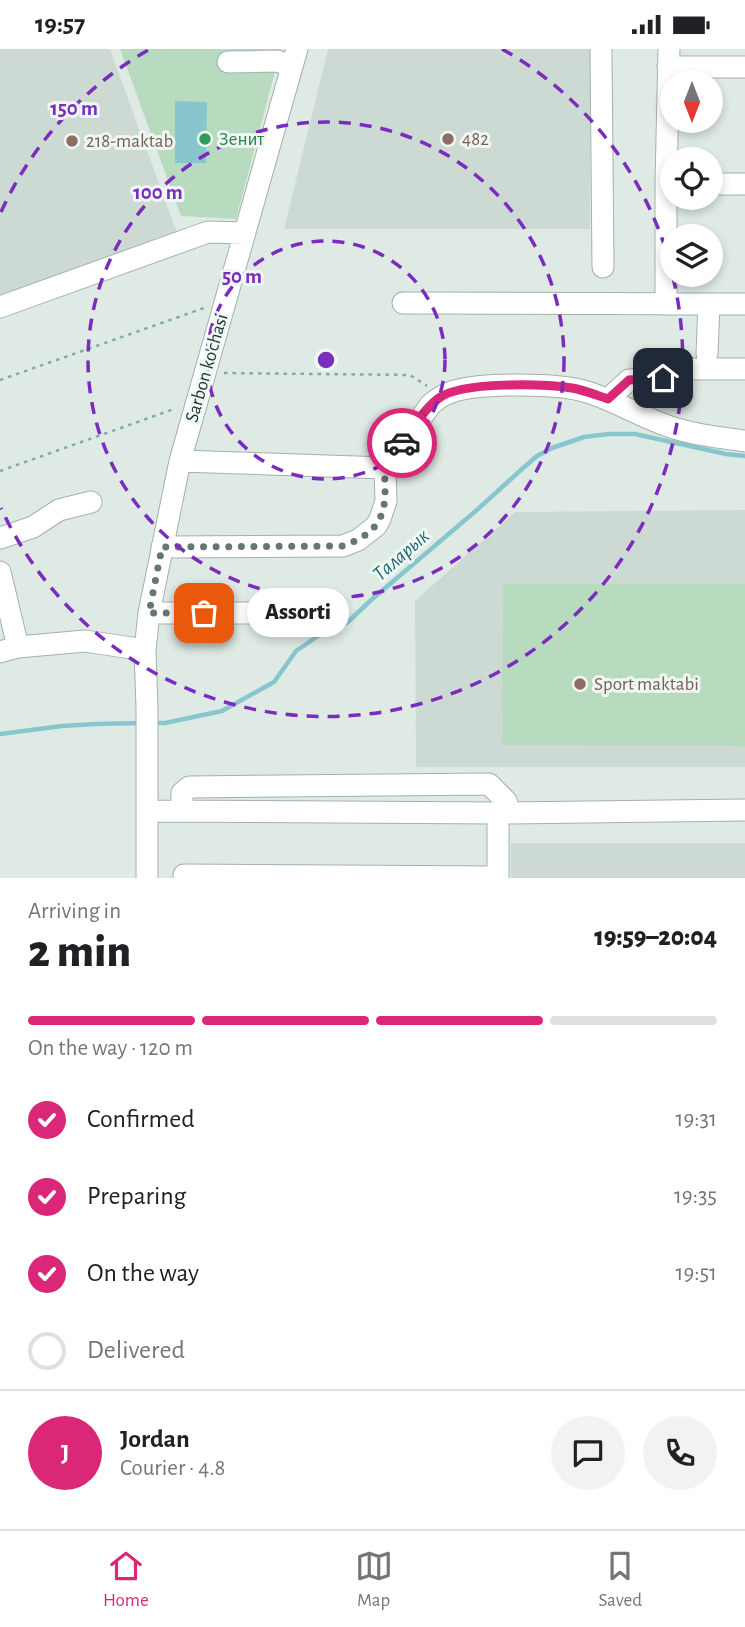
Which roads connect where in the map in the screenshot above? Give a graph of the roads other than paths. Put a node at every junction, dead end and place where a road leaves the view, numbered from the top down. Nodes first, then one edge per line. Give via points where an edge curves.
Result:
1 (601, 49) edge
2 (295, 58) edge
3 (669, 58) edge
4 (228, 62) dead end
5 (745, 67) edge
6 (669, 147) edge
7 (723, 184) edge
8 (745, 184) edge
9 (668, 210) edge
10 (245, 233) junction
11 (603, 267) dead end
12 (403, 303) dead end
13 (666, 304) junction
14 (709, 304) junction
15 (745, 304) edge
16 (0, 307) edge
17 (707, 354) dead end
18 (745, 369) edge
19 (608, 399) junction
20 (745, 441) edge
21 (180, 461) junction
22 (385, 468) junction
23 (91, 502) dead end
24 (0, 538) edge
25 (162, 547) junction
26 (0, 572) edge
27 (149, 613) junction
28 (314, 613) dead end
29 (9, 650) edge
30 (145, 650) junction
31 (294, 785) junction
32 (745, 810) edge
33 (147, 811) junction
34 (182, 811) junction
35 (295, 812) junction
36 (505, 813) junction
37 (147, 876) edge
38 (184, 876) edge
39 (254, 877) edge
40 (498, 877) edge

1 - 11 street
2 - 4 street
2 - 10 street, Sarbon ko'chasi
3 - 5 street
3 - 6 street
7 - 8 street
9 - 13 street
10 - 16 street via 208,232
10 - 21 street, Sarbon ko'chasi
12 - 13 street
13 - 14 street
14 - 15 street
14 - 17 street
18 - 19 street via 672,369 663,378 629,380
19 - 20 street via 672,428
19 - 22 street via 578,389 540,385 458,390 441,396 424,413
21 - 22 street
21 - 25 street, Sarbon ko'chasi
22 - 25 street via 386,501 380,519 358,540 343,546
23 - 24 street via 59,510 33,527
25 - 27 street, Sarbon ko'chasi
26 - 29 street
27 - 28 street
27 - 30 street, Sarbon ko'chasi
29 - 30 street via 85,641
30 - 33 street, Sarbon ko'chasi
31 - 34 street via 190,787 183,793
31 - 35 street
31 - 36 street via 489,784 506,801
32 - 36 street
33 - 34 street
33 - 37 street, Sarbon ko'chasi
34 - 35 street
35 - 36 street
36 - 40 street
37 - 38 street
38 - 39 street
39 - 40 street

